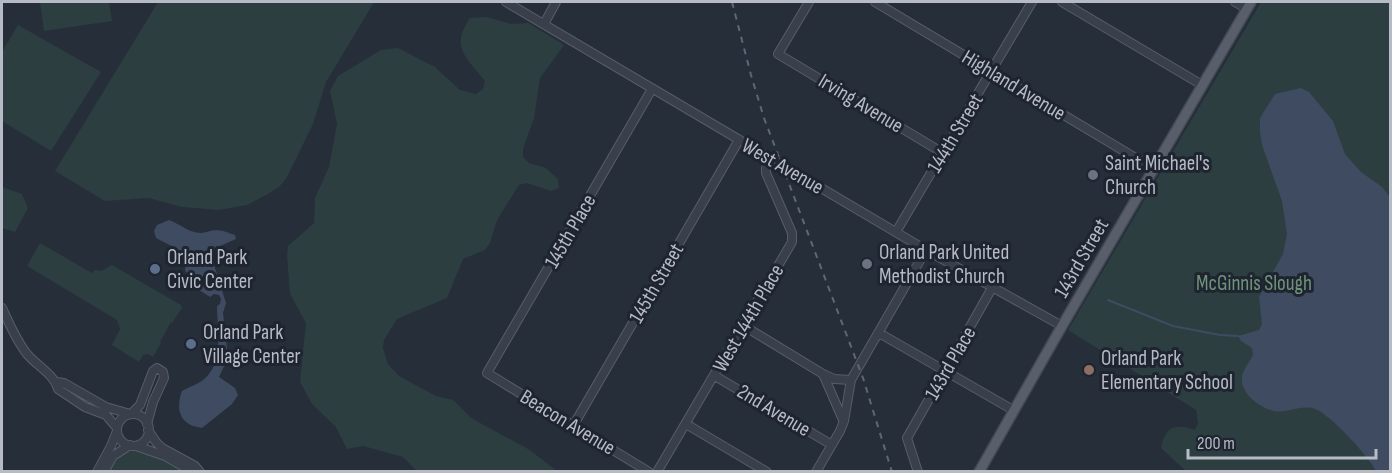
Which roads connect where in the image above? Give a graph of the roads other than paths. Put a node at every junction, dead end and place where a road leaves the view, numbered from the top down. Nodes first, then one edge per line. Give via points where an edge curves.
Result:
1 (506, 2) edge
2 (556, 2) edge
3 (809, 2) edge
4 (875, 2) edge
5 (1032, 2) edge
6 (1062, 2) edge
7 (1235, 2) edge
8 (1249, 5) edge
9 (544, 24) junction
10 (992, 71) junction
11 (1202, 85) junction
12 (652, 90) junction
13 (739, 140) junction
14 (944, 153) junction
15 (770, 158) junction
16 (1154, 169) junction
17 (896, 232) junction
18 (926, 250) junction
19 (992, 288) junction
20 (2, 308) edge
21 (744, 326) junction
22 (1062, 326) junction
23 (879, 333) junction
24 (945, 372) junction
25 (487, 373) joint
26 (823, 374) junction
27 (715, 376) junction
28 (851, 380) junction
29 (56, 382) junction
30 (1013, 410) junction
31 (130, 414) junction
32 (844, 421) junction
33 (686, 424) junction
34 (573, 426) junction
35 (148, 427) junction
36 (117, 430) junction
37 (832, 445) junction
38 (132, 446) junction
39 (97, 471) edge
40 (104, 471) edge
41 (200, 471) edge
42 (649, 471) edge
43 (657, 471) edge
44 (767, 471) edge
45 (816, 471) edge
46 (918, 471) edge
47 (979, 471) edge

1 - 9 street, West Avenue
2 - 9 street
3 - 14 street, Irving Avenue via 778,54
4 - 10 street, Highland Avenue
5 - 10 street, 144th Street
6 - 11 street
7 - 8 street
8 - 11 main road, 143rd Street
9 - 12 street, West Avenue
10 - 14 street, 144th Street
10 - 16 street, Highland Avenue
11 - 16 main road, 143rd Street
12 - 13 street, West Avenue
12 - 25 street, 145th Place
13 - 15 street, West Avenue
13 - 34 street, 145th Street
14 - 17 street, 144th Street
15 - 17 street, West Avenue
15 - 21 street, West 144th Place via 766,173 792,232 792,243
16 - 22 main road, 143rd Street
17 - 18 street, West Avenue
18 - 19 street, West Avenue
18 - 23 street
19 - 22 street, West Avenue
19 - 24 street, 143rd Place
20 - 29 street via 27,354
21 - 26 street
21 - 27 street, West 144th Place
22 - 30 main road, 143rd Street
23 - 24 street
23 - 28 street
24 - 30 street
24 - 46 street, 143rd Place via 907,438
25 - 34 street, Beacon Avenue
26 - 28 street
26 - 32 street
27 - 33 street, West 144th Place
27 - 37 street, 2nd Avenue
28 - 32 street
29 - 31 street via 106,407
29 - 36 street via 58,389 85,407 106,415
30 - 47 main road, 143rd Street
31 - 35 street via 140,416
31 - 35 street via 140,405 153,371 157,368 164,372
31 - 36 street via 122,419
32 - 37 street
33 - 43 street, West 144th Place
33 - 44 street
34 - 42 street, Beacon Avenue
35 - 38 street via 146,439
35 - 41 street via 162,448
36 - 38 street via 122,442
36 - 39 street
37 - 45 street
38 - 40 street via 113,456
38 - 41 street via 165,456 191,471

